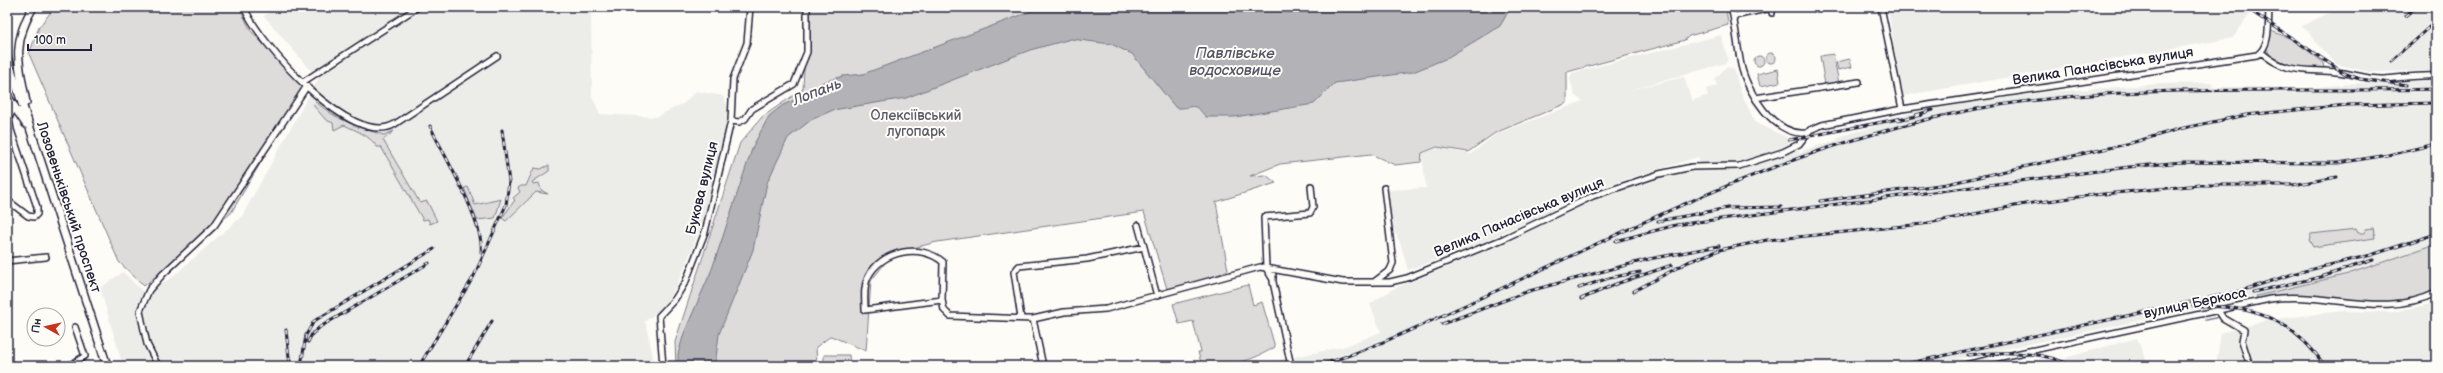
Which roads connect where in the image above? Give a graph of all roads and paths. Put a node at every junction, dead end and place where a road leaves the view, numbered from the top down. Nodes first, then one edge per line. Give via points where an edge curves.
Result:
1 (33, 7) edge
2 (244, 7) edge
3 (418, 7) edge
4 (750, 7) edge
5 (806, 7) edge
6 (1731, 7) edge
7 (1881, 7) edge
8 (2269, 7) edge
9 (1772, 13) dead end
10 (1734, 16) junction
11 (2261, 52) junction
12 (497, 56) dead end
13 (7, 57) edge
14 (2436, 76) edge
15 (1859, 82) dead end
16 (305, 84) junction
17 (7, 96) edge
18 (1755, 98) junction
19 (15, 106) junction
20 (1902, 109) junction
21 (731, 121) junction
22 (1806, 133) junction
23 (33, 140) junction
24 (1311, 186) dead end
25 (1384, 188) dead end
26 (7, 200) edge
27 (1138, 225) dead end
28 (1144, 247) junction
29 (46, 257) dead end
30 (7, 261) edge
31 (1266, 268) junction
32 (1279, 272) junction
33 (1272, 278) junction
34 (1374, 282) junction
35 (2436, 293) edge
36 (1157, 296) junction
37 (942, 300) junction
38 (2220, 315) junction
39 (1021, 318) junction
40 (1033, 319) junction
41 (75, 327) dead end
42 (69, 366) edge
43 (107, 366) edge
44 (158, 366) edge
45 (663, 366) edge
46 (1043, 366) edge
47 (1291, 366) edge
48 (1960, 366) edge
49 (2250, 366) edge

1 - 23 highway via 20,33 17,54
2 - 16 street via 259,32
3 - 16 street
4 - 21 street, Букова вулиця via 747,43 733,79
5 - 21 street via 807,52 794,84 752,109 745,119 739,122
6 - 10 street
7 - 20 street
8 - 11 street via 2266,43
9 - 10 street via 1771,8
10 - 18 street via 1742,66
11 - 14 street via 2273,63 2290,69 2383,79
11 - 20 street, Велика Панасівська вулиця via 2248,57
12 - 16 street via 388,128 377,128 346,118 331,109
13 - 23 highway, Лозовеньківський проспект
15 - 18 street
16 - 44 street via 214,226 149,290 140,311 147,344
17 - 19 highway
18 - 22 street via 1781,126 1791,132
19 - 23 highway
19 - 26 street via 9,118 11,130 37,207 37,214 34,217 28,216
20 - 22 street, Велика Панасівська вулиця via 1822,125
21 - 45 street, Букова вулиця via 699,249 686,281 675,299 659,316
22 - 34 street, Велика Панасівська вулиця via 1799,144 1784,152 1724,168 1692,167 1652,177 1593,196 1503,239 1407,278
23 - 43 highway, Лозовеньківський проспект
24 - 31 street via 1310,213 1264,217
25 - 34 street via 1393,263 1390,270
27 - 28 street
28 - 36 street
28 - 39 street via 1087,259 1019,266 1014,272
29 - 30 street
31 - 32 street, Велика Панасівська вулиця
31 - 33 street
31 - 36 street, Велика Панасівська вулиця via 1232,274
32 - 33 street
32 - 34 street, Велика Панасівська вулиця via 1343,282
33 - 47 street
35 - 38 street, вулиця Беркоса via 2425,299 2397,305 2285,297
36 - 40 street, Велика Панасівська вулиця via 1106,309 1064,312
37 - 37 street via 943,262 925,252 914,250 894,255 875,267 865,284 865,310
37 - 39 street, Велика Панасівська вулиця via 944,310 950,316
38 - 48 street, вулиця Беркоса
38 - 49 street via 2244,330 2242,341
39 - 40 street, Велика Панасівська вулиця
40 - 46 street
41 - 42 street via 85,356

